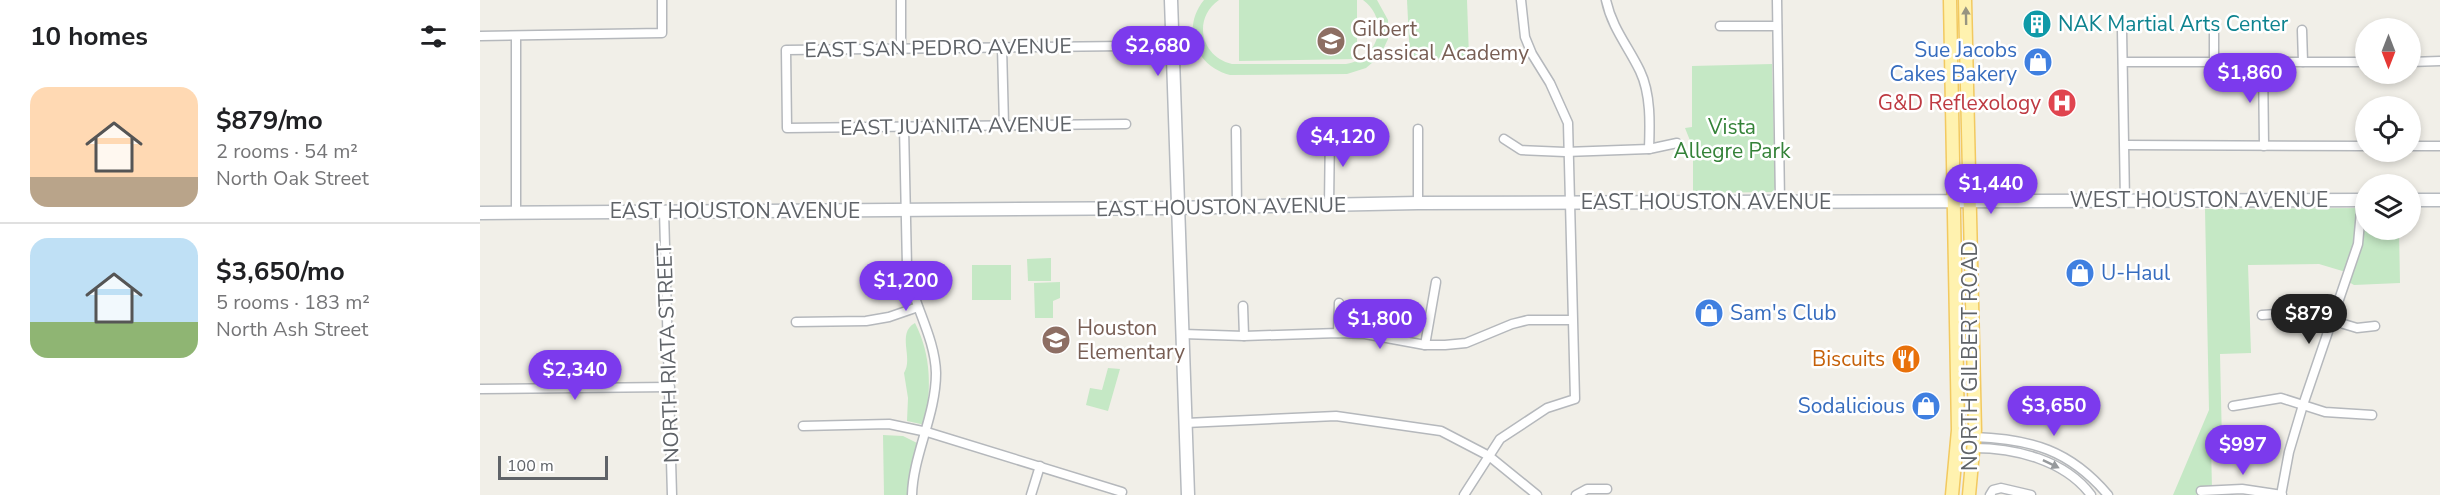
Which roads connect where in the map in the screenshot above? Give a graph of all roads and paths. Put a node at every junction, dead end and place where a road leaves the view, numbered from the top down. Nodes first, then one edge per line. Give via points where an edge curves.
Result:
1 (662, 0) edge
2 (901, 0) edge
3 (1171, 0) edge
4 (1521, 0) edge
5 (1606, 0) edge
6 (1777, 0) edge
7 (1950, 0) edge
8 (1965, 0) edge
9 (1720, 26) dead end
10 (1777, 26) junction
11 (2122, 30) dead end
12 (2214, 30) dead end
13 (2302, 30) dead end
14 (480, 36) edge
15 (516, 36) junction
16 (1126, 46) dead end
17 (1002, 47) junction
18 (901, 49) junction
19 (2440, 61) edge
20 (2123, 62) junction
21 (2214, 62) junction
22 (2263, 62) junction
23 (2303, 62) junction
24 (2355, 62) edge
25 (2421, 62) edge
26 (1126, 124) dead end
27 (1004, 125) junction
28 (904, 127) junction
29 (786, 128) joint
30 (1330, 129) dead end
31 (1418, 129) dead end
32 (1236, 130) dead end
33 (1504, 139) dead end
34 (1677, 143) dead end
35 (2125, 145) junction
36 (2264, 146) junction
37 (2355, 146) edge
38 (2421, 146) edge
39 (2440, 146) edge
40 (1649, 149) junction
41 (1569, 151) junction
42 (1961, 200) junction
43 (2355, 200) edge
44 (2421, 200) edge
45 (2440, 200) edge
46 (2125, 201) junction
47 (1780, 202) junction
48 (1418, 203) junction
49 (1570, 203) junction
50 (1329, 206) junction
51 (1237, 207) junction
52 (1178, 208) junction
53 (906, 210) junction
54 (664, 211) junction
55 (516, 212) junction
56 (480, 213) edge
57 (2359, 240) edge
58 (1436, 282) dead end
59 (1339, 303) dead end
60 (1243, 306) dead end
61 (918, 307) junction
62 (2262, 315) dead end
63 (1572, 320) junction
64 (2331, 320) junction
65 (796, 322) dead end
66 (2375, 326) dead end
67 (1338, 333) junction
68 (1183, 334) junction
69 (1244, 336) junction
70 (1425, 345) junction
71 (670, 387) junction
72 (480, 389) edge
73 (2303, 405) junction
74 (2233, 406) dead end
75 (2372, 415) dead end
76 (1186, 423) junction
77 (803, 426) dead end
78 (927, 432) junction
79 (1974, 443) junction
80 (1489, 456) junction
81 (1040, 466) junction
82 (1607, 489) dead end
83 (2201, 491) dead end
84 (1122, 492) dead end
85 (1992, 493) edge
86 (672, 495) edge
87 (912, 495) edge
88 (1032, 495) edge
89 (1188, 495) edge
90 (1464, 495) edge
91 (1537, 495) edge
92 (1576, 495) edge
93 (1953, 495) edge
94 (1969, 495) edge
95 (2031, 495) edge
96 (2091, 495) edge
97 (2108, 495) edge
98 (2281, 495) edge

1 - 15 street via 662,33
2 - 18 street
3 - 52 street
4 - 41 street via 1525,37 1568,123
5 - 40 street via 1616,31 1641,73 1648,106
6 - 10 street
7 - 42 main road, NORTH GILBERT ROAD
42 -> 8 main road, NORTH GILBERT ROAD
9 - 10 street
10 - 47 street
11 - 20 street
12 - 21 street
13 - 23 street
14 - 15 street
15 - 55 street
16 - 17 street, EAST SAN PEDRO AVENUE
17 - 18 street, EAST SAN PEDRO AVENUE
17 - 27 street
18 - 29 street, EAST SAN PEDRO AVENUE via 786,50
19 - 25 street
20 - 21 street
20 - 35 street
21 - 22 street
22 - 23 street
22 - 36 street
23 - 24 street
26 - 27 street, EAST JUANITA AVENUE
27 - 28 street, EAST JUANITA AVENUE
28 - 29 street, EAST JUANITA AVENUE
28 - 53 street
30 - 50 street
31 - 48 street
32 - 51 street
33 - 41 street via 1521,150
34 - 40 street
35 - 36 street
35 - 46 street
36 - 37 street
38 - 39 street
40 - 41 street
41 - 49 street
42 - 46 street, WEST HOUSTON AVENUE
42 - 47 street, EAST HOUSTON AVENUE
42 - 79 main road, NORTH GILBERT ROAD
42 - 93 main road, NORTH GILBERT ROAD via 1958,438
43 - 46 street, WEST HOUSTON AVENUE
44 - 45 street
47 - 49 street, EAST HOUSTON AVENUE
48 - 49 street, EAST HOUSTON AVENUE
48 - 50 street, EAST HOUSTON AVENUE
49 - 63 street
50 - 51 street, EAST HOUSTON AVENUE
51 - 52 street, EAST HOUSTON AVENUE
52 - 53 street, EAST HOUSTON AVENUE
52 - 68 street
53 - 54 street, EAST HOUSTON AVENUE
53 - 61 street via 909,285
54 - 55 street, EAST HOUSTON AVENUE
54 - 71 street, NORTH RIATA STREET
55 - 56 street, EAST HOUSTON AVENUE
57 - 64 street
58 - 70 street
59 - 67 street
60 - 69 street
61 - 65 street via 866,321
61 - 78 street via 936,374
62 - 64 street via 2304,312
63 - 70 street via 1528,320 1466,343
63 - 80 street via 1575,399 1547,408 1500,438
64 - 66 street via 2357,328
64 - 73 street
67 - 69 street
67 - 70 street
68 - 69 street
68 - 76 street
71 - 72 street
71 - 86 street, NORTH RIATA STREET
73 - 74 street via 2281,398
73 - 75 street via 2325,412
73 - 98 street
76 - 80 street via 1353,417 1441,431
76 - 89 street
77 - 78 street via 889,424
78 - 81 street
78 - 87 street
79 - 94 main road, NORTH GILBERT ROAD
79 -> 96 street via 2038,458 2066,471
79 - 97 street via 2014,440 2048,448 2075,463
80 - 90 street
80 - 91 street
81 - 84 street
81 - 88 street
82 - 92 street via 1587,489
83 - 98 street via 2242,489
85 - 95 street via 2001,488

